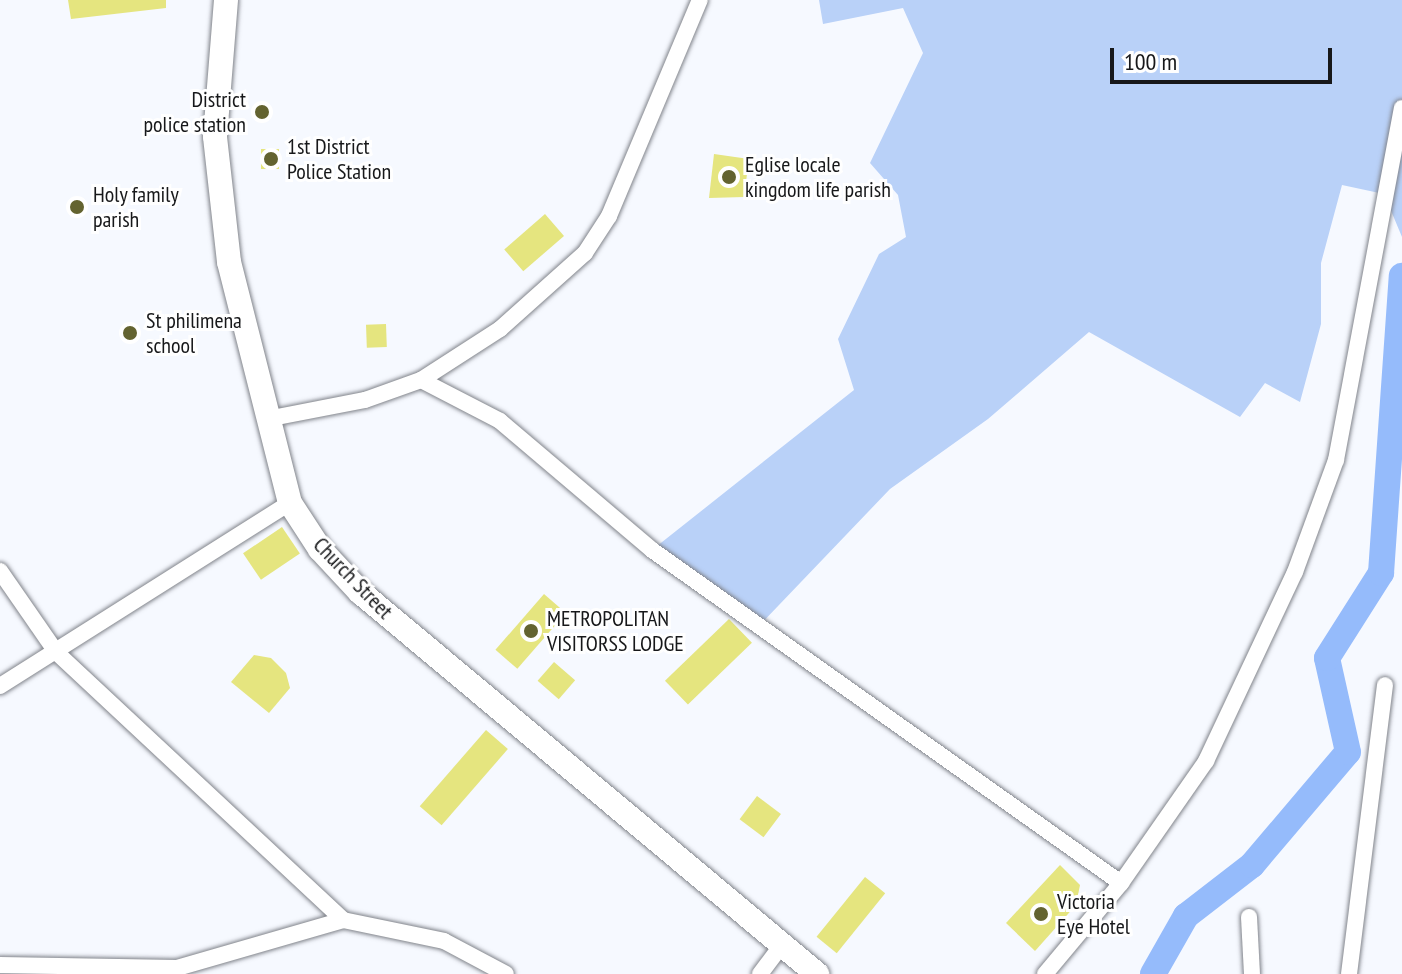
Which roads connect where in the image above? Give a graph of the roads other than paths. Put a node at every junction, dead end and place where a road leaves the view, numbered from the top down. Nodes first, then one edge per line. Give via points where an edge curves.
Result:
1 (226, 0) edge
2 (700, 0) edge
3 (1402, 108) edge
4 (421, 380) junction
5 (272, 418) junction
6 (290, 503) junction
7 (0, 571) edge
8 (56, 652) junction
9 (1385, 685) dead end
10 (0, 686) edge
11 (1121, 883) junction
12 (1249, 917) dead end
13 (343, 920) junction
14 (781, 946) junction
15 (0, 965) edge
16 (506, 974) edge
17 (760, 974) edge
18 (817, 974) edge
19 (1045, 974) edge
20 (1252, 974) edge
21 (1349, 974) edge

1 - 5 main road, Church Street via 215,137 229,262
2 - 4 street via 609,216 585,253 500,329
3 - 11 street via 1336,460 1317,519 1253,670 1206,761
4 - 5 street via 365,400
4 - 11 street via 500,421 652,550
5 - 6 main road, Church Street
6 - 8 street
6 - 14 main road, Church Street via 360,592
7 - 8 street
8 - 10 street
8 - 13 street
9 - 21 street
11 - 19 street
12 - 20 street
13 - 15 street via 177,968
13 - 16 street via 455,944
14 - 17 street
14 - 18 main road, Church Street

